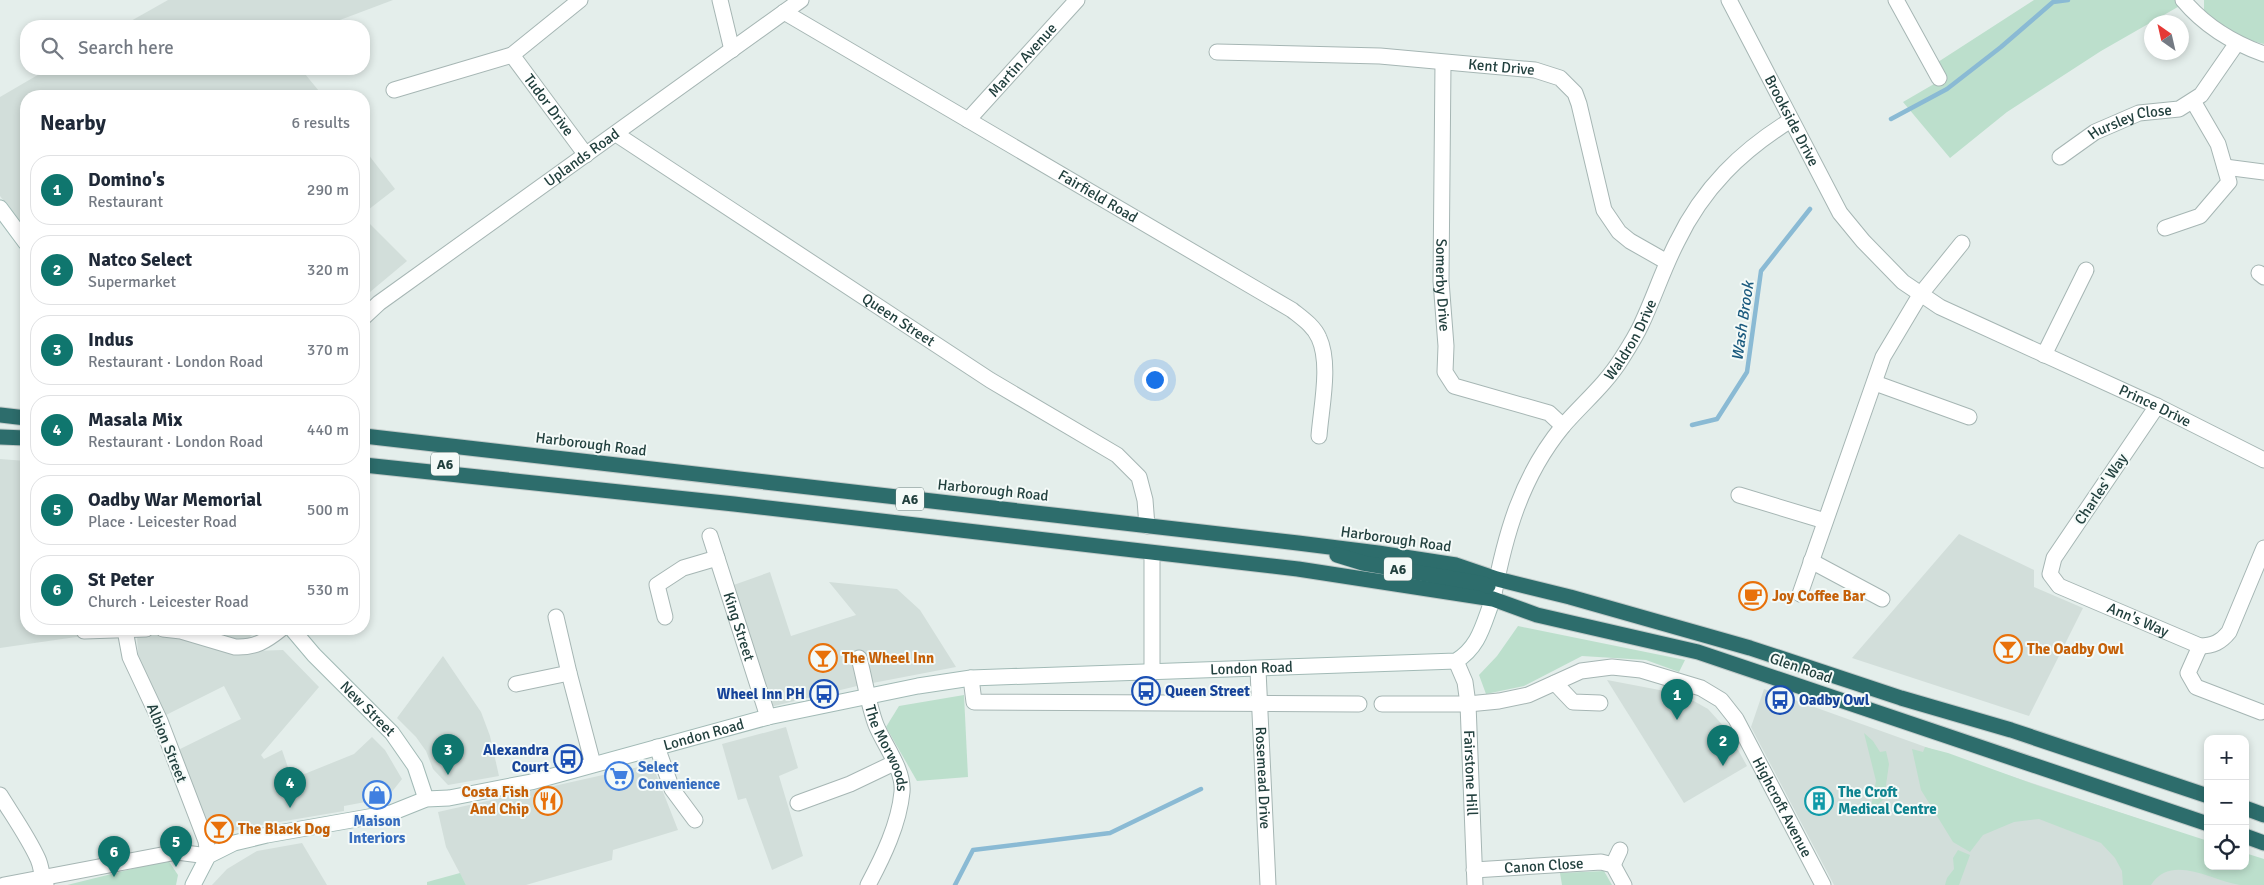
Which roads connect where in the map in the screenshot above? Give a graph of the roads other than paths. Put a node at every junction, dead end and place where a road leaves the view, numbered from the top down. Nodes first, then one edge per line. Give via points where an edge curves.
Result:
1 (580, 0) edge
2 (720, 0) edge
3 (801, 0) edge
4 (1077, 0) edge
5 (1729, 0) edge
6 (1896, 0) edge
7 (2183, 0) edge
8 (784, 12) junction
9 (2237, 43) junction
10 (732, 50) junction
11 (1217, 52) dead end
12 (2264, 54) edge
13 (512, 55) junction
14 (1444, 63) junction
15 (1939, 78) dead end
16 (394, 90) dead end
17 (2193, 101) junction
18 (968, 120) junction
19 (1791, 120) junction
20 (616, 134) junction
21 (586, 155) junction
22 (2060, 157) dead end
23 (2224, 167) junction
24 (2264, 172) edge
25 (0, 208) edge
26 (2165, 228) dead end
27 (20, 235) edge
28 (1861, 238) joint
29 (1962, 243) dead end
30 (1667, 262) junction
31 (2086, 270) dead end
32 (1920, 295) junction
33 (370, 312) edge
34 (2044, 355) junction
35 (1875, 383) junction
36 (0, 406) edge
37 (2157, 406) junction
38 (20, 407) edge
39 (0, 416) edge
40 (1969, 417) dead end
41 (20, 418) edge
42 (1563, 426) junction
43 (1319, 436) dead end
44 (0, 437) edge
45 (370, 437) edge
46 (20, 438) edge
47 (370, 456) edge
48 (2264, 460) edge
49 (370, 466) edge
50 (523, 481) junction
51 (1739, 495) dead end
52 (1825, 520) junction
53 (1147, 526) junction
54 (710, 536) dead end
55 (2264, 548) edge
56 (1152, 553) junction
57 (717, 558) junction
58 (1811, 561) junction
59 (2050, 574) joint
60 (1495, 588) junction
61 (1800, 594) dead end
62 (1882, 599) dead end
63 (665, 617) dead end
64 (556, 618) dead end
65 (126, 635) edge
66 (194, 635) edge
67 (273, 635) edge
68 (297, 635) edge
69 (2200, 646) junction
70 (860, 658) dead end
71 (1456, 662) junction
72 (1258, 670) junction
73 (569, 673) junction
74 (1152, 673) junction
75 (971, 678) junction
76 (1555, 683) junction
77 (516, 684) dead end
78 (869, 696) junction
79 (1260, 703) junction
80 (1600, 703) dead end
81 (1359, 704) dead end
82 (1382, 704) dead end
83 (1468, 704) junction
84 (2261, 712) dead end
85 (768, 717) junction
86 (657, 747) junction
87 (894, 763) junction
88 (593, 764) junction
89 (2204, 795) edge
90 (0, 796) edge
91 (426, 799) junction
92 (798, 803) dead end
93 (2249, 809) edge
94 (2264, 814) edge
95 (695, 820) dead end
96 (2204, 823) edge
97 (2249, 837) edge
98 (2264, 842) edge
99 (1620, 850) dead end
100 (208, 856) junction
101 (1613, 865) junction
102 (1475, 877) edge
103 (44, 881) edge
104 (4, 885) edge
105 (193, 885) edge
106 (868, 885) edge
107 (1268, 885) edge
108 (1624, 885) edge
109 (1822, 885) edge

1 - 13 street
2 - 10 street
3 - 8 street, Uplands Road
4 - 18 street, Martin Avenue
5 - 19 street, Brookside Drive
6 - 15 street
7 - 9 street via 2204,21
8 - 10 street, Uplands Road
8 - 18 street, Fairfield Road
9 - 12 street
9 - 17 street, Hursley Close via 2201,96
10 - 20 street, Uplands Road
11 - 14 street, Kent Drive via 1380,56
13 - 16 street
13 - 21 street, Tudor Drive
14 - 30 street, Kent Drive via 1535,70 1560,78 1568,85 1579,104 1604,210 1619,232
14 - 42 street, Somerby Drive via 1441,281 1445,372 1454,386 1549,413
17 - 22 street, Hursley Close via 2179,109 2140,113 2095,132
17 - 23 street via 2218,144
18 - 43 street, Fairfield Road via 1309,323 1319,338 1325,362
19 - 28 street, Brookside Drive via 1840,213
19 - 30 street, Waldron Drive via 1735,161 1709,190 1692,214
20 - 21 street, Uplands Road
20 - 53 street, Queen Street via 990,380 1117,455 1139,477
21 - 33 street, Uplands Road
23 - 24 street
23 - 26 street via 2229,182 2200,216
25 - 27 street
28 - 32 street, Prince Drive
29 - 32 street
30 - 42 street, Waldron Drive via 1641,327 1612,375
31 - 34 street
32 - 34 street, Prince Drive
32 - 35 street via 1883,357
34 - 37 street, Prince Drive
35 - 40 street
35 - 52 street
36 - 38 highway
37 - 48 street, Prince Drive
37 - 59 street, Charles' Way via 2054,558
39 - 41 highway
42 - 60 street, Waldron Drive via 1532,470 1508,528
44 - 46 highway
45 - 53 highway, Harborough Road / A6
47 - 50 highway, A6 via 517,476
49 - 50 highway, A6
50 - 56 highway, A6
51 - 52 street
52 - 58 street
53 - 60 highway, Harborough Road / A6 via 1456,565
54 - 57 street, King Street
55 - 69 street via 2230,632 2216,644
56 - 60 highway, A6
56 - 74 street
57 - 63 street via 682,568 657,585
57 - 85 street, King Street
58 - 61 street
58 - 62 street
59 - 69 street, Ann's Way via 2059,586
60 - 71 street via 1475,644
60 - 89 highway, Glen Road / A6 via 1570,597 1750,648
60 - 96 highway, Glen Road / A6 via 1525,595 1532,613 1698,652
64 - 73 street
65 - 100 street, Albion Street via 130,657 160,721 206,841
66 - 67 street via 236,647 262,643
68 - 91 street, New Street via 392,733 415,766
69 - 84 street via 2188,673 2196,686
70 - 78 street, The Morwoods
71 - 72 street, London Road
71 - 83 street, Fairstone Hill via 1466,682
72 - 74 street, London Road
72 - 79 street, Rosemead Drive
73 - 77 street
73 - 88 street
74 - 75 street, London Road
75 - 78 street, London Road
75 - 79 street, London Road via 974,702
76 - 80 street via 1573,702
76 - 83 street via 1528,695
76 - 109 street, Highcroft Avenue via 1590,669 1612,667 1640,670 1701,688 1721,700 1736,719
78 - 85 street, London Road
78 - 87 street, The Morwoods via 876,724
79 - 81 street, London Road
79 - 107 street, Rosemead Drive
82 - 83 street
83 - 102 street, Fairstone Hill
85 - 86 street, London Road
86 - 88 street, London Road
86 - 95 street via 672,789
87 - 92 street
87 - 106 street, The Morwoods via 902,791 882,859
88 - 91 street, London Road via 488,792
90 - 103 street via 28,840
91 - 100 street, London Road via 391,813 268,834 234,843
93 - 94 highway
97 - 98 highway
99 - 101 street
100 - 103 street via 178,852
100 - 105 street
101 - 102 street, Canon Close via 1601,862
101 - 108 street
103 - 104 street

